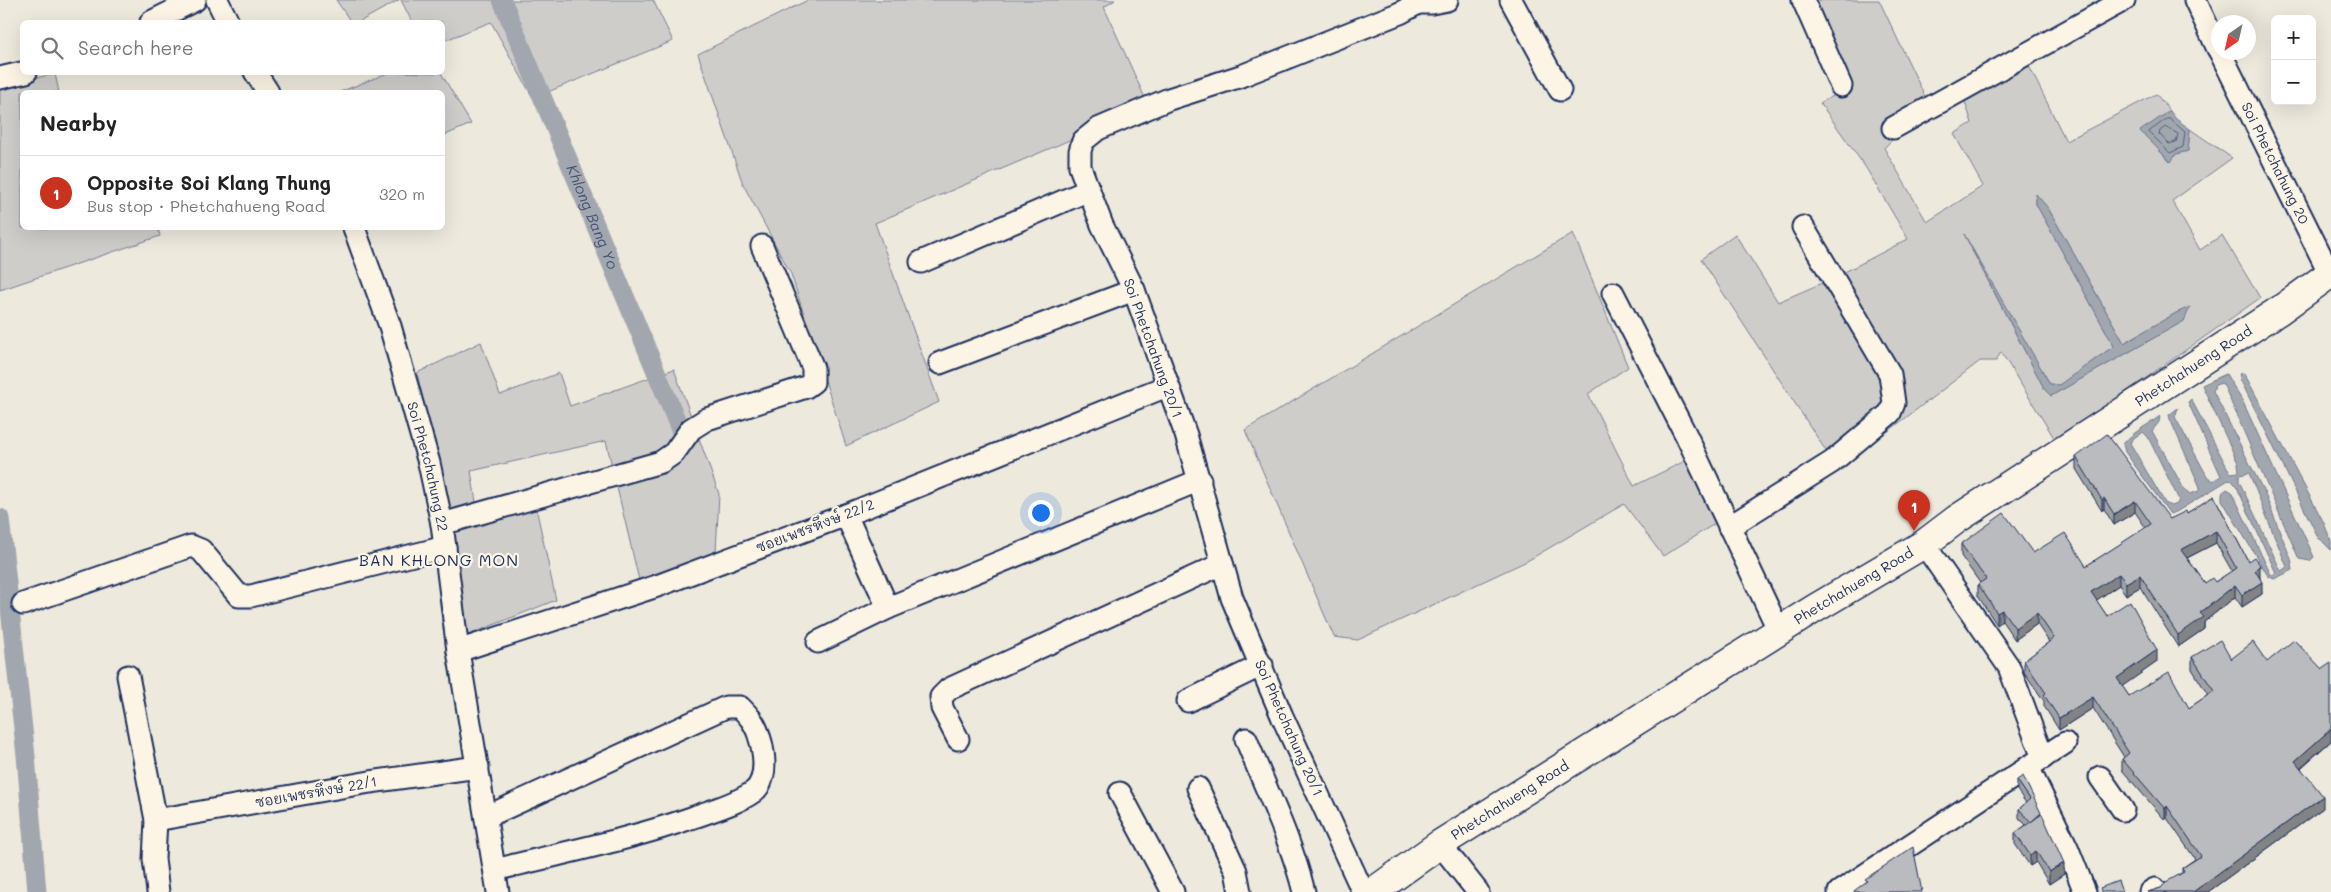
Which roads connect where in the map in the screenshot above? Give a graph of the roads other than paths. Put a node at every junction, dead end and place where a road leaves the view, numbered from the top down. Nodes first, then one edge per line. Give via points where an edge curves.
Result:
1 (195, 0) edge
2 (216, 0) edge
3 (1447, 0) edge
4 (1511, 0) edge
5 (1803, 0) edge
6 (2124, 0) edge
7 (2200, 2) edge
8 (155, 20) edge
9 (227, 20) edge
10 (2211, 31) edge
11 (2224, 60) edge
12 (20, 73) edge
13 (257, 75) edge
14 (0, 78) edge
15 (1841, 86) dead end
16 (267, 90) edge
17 (1560, 90) dead end
18 (1893, 128) dead end
19 (1089, 190) junction
20 (1804, 227) dead end
21 (355, 230) edge
22 (762, 246) dead end
23 (921, 262) dead end
24 (2330, 273) edge
25 (1134, 290) junction
26 (1612, 293) dead end
27 (940, 364) dead end
28 (1167, 386) junction
29 (1200, 480) junction
30 (846, 515) junction
31 (442, 524) junction
32 (1730, 527) junction
33 (1924, 544) junction
34 (445, 547) junction
35 (1222, 564) junction
36 (23, 604) dead end
37 (888, 608) junction
38 (1779, 631) junction
39 (818, 642) dead end
40 (458, 651) junction
41 (1262, 666) junction
42 (128, 676) dead end
43 (1188, 701) dead end
44 (958, 739) dead end
45 (1246, 739) dead end
46 (2065, 743) dead end
47 (2036, 762) junction
48 (478, 767) junction
49 (2100, 777) dead end
50 (1198, 788) dead end
51 (1120, 793) dead end
52 (2123, 810) dead end
53 (486, 817) junction
54 (156, 820) junction
55 (1440, 844) junction
56 (495, 870) junction
57 (158, 892) edge
58 (498, 892) edge
59 (1173, 892) edge
60 (1240, 892) edge
61 (1304, 892) edge
62 (1363, 892) edge
63 (1373, 892) edge
64 (1478, 892) edge
65 (1839, 892) edge
66 (2085, 892) edge

1 - 8 street
2 - 9 street
3 - 19 street, Soi Phetchahung 20/1 via 1418,3 1258,69 1169,99 1098,129 1083,140 1080,150 1080,166
4 - 17 street
5 - 15 street
6 - 18 street
7 - 10 street
11 - 24 street, Soi Phetchahung 20
12 - 14 street
13 - 16 street
19 - 23 street
19 - 25 street, Soi Phetchahung 20/1 via 1102,225
20 - 32 street via 1890,374 1894,403 1890,413 1832,462
21 - 31 street, Soi Phetchahung 22 via 410,390
22 - 31 street via 813,368 813,382 707,418 691,429 674,453 661,462
24 - 33 main road, Phetchahueng Road via 2280,310 1957,519
25 - 27 street
25 - 28 street, Soi Phetchahung 20/1
26 - 32 street
28 - 29 street, Soi Phetchahung 20/1
28 - 30 street, ซอยเพชรหึงษ์ 22/2
29 - 35 street, Soi Phetchahung 20/1
29 - 37 street
30 - 37 street
30 - 40 street, ซอยเพชรหึงษ์ 22/2 via 658,586
31 - 34 street, Soi Phetchahung 22
32 - 38 street
33 - 38 main road, Phetchahueng Road
33 - 47 street via 2008,667
34 - 36 street via 251,596 239,596 201,550 190,546
34 - 40 street, Soi Phetchahung 22
35 - 41 street, Soi Phetchahung 20/1 via 1232,598
35 - 44 street via 949,689 941,697 942,708
37 - 39 street
38 - 55 main road, Phetchahueng Road
40 - 48 street, Soi Phetchahung 22
41 - 43 street
41 - 62 street, Soi Phetchahung 20/1
42 - 54 street
45 - 61 street via 1288,838
46 - 47 street
47 - 65 street
47 - 66 street
48 - 53 street, Soi Phetchahung 22
48 - 54 street, ซอยเพชรหึงษ์ 22/1 via 370,782
49 - 52 street
50 - 60 street via 1236,871
51 - 59 street
53 - 56 street, Soi Phetchahung 22
53 - 56 street via 726,707 740,707 751,719 760,740 765,762 763,776 754,791 726,806 646,834
54 - 57 street via 154,859
55 - 63 main road, Phetchahueng Road
55 - 64 street
56 - 58 street, Soi Phetchahung 22

